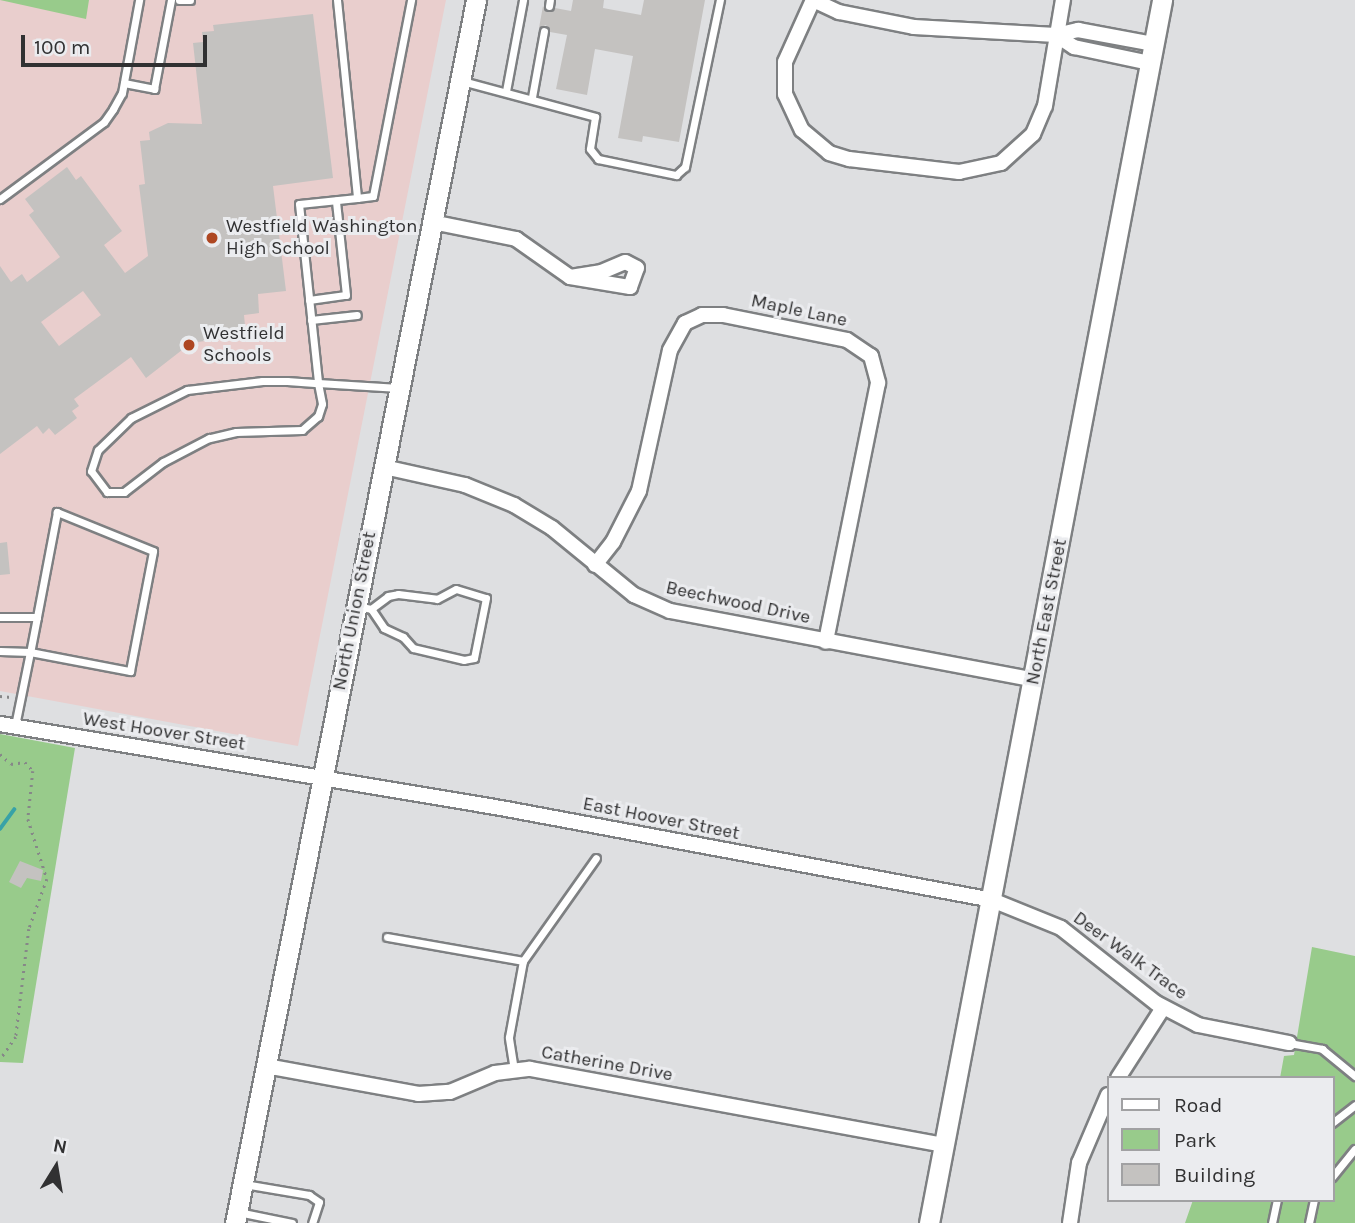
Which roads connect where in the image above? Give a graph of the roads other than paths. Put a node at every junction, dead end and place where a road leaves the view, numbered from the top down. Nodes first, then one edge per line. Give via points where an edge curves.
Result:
1 (139, 0) edge
2 (171, 0) edge
3 (179, 0) edge
4 (190, 0) edge
5 (337, 0) edge
6 (411, 0) edge
7 (476, 0) edge
8 (523, 0) edge
9 (720, 0) edge
10 (813, 0) edge
11 (1063, 0) edge
12 (1161, 0) edge
13 (544, 31) dead end
14 (1056, 35) junction
15 (1151, 53) junction
16 (460, 80) junction
17 (124, 83) junction
18 (506, 90) junction
19 (532, 97) junction
20 (357, 198) junction
21 (0, 199) edge
22 (336, 201) junction
23 (432, 222) junction
24 (570, 277) dead end
25 (309, 300) junction
26 (357, 315) dead end
27 (311, 320) junction
28 (318, 383) junction
29 (399, 388) junction
30 (384, 467) junction
31 (595, 565) junction
32 (364, 607) junction
33 (0, 617) edge
34 (37, 617) junction
35 (826, 642) junction
36 (0, 651) edge
37 (30, 652) junction
38 (1034, 680) junction
39 (0, 724) edge
40 (15, 726) junction
41 (323, 777) junction
42 (596, 859) dead end
43 (992, 900) junction
44 (387, 937) dead end
45 (523, 961) junction
46 (1163, 1007) junction
47 (1289, 1043) joint
48 (266, 1066) junction
49 (514, 1070) junction
50 (1119, 1076) edge
51 (1355, 1076) edge
52 (1106, 1100) edge
53 (1355, 1105) edge
54 (1334, 1121) edge
55 (943, 1145) junction
56 (1355, 1149) edge
57 (1334, 1175) edge
58 (243, 1184) junction
59 (1277, 1202) edge
60 (1314, 1202) edge
61 (236, 1218) edge
62 (292, 1223) edge
63 (312, 1223) edge
64 (929, 1223) edge
65 (1070, 1223) edge
66 (1272, 1223) edge
67 (1309, 1223) edge

1 - 17 lane
2 - 17 lane via 154,89
3 - 4 lane
5 - 20 lane
6 - 20 lane via 373,196
7 - 16 street, North Union Street
8 - 18 lane
9 - 19 lane via 682,173 598,159 590,149 596,117
10 - 14 street via 839,12 914,27
10 - 14 street via 789,46 785,94 791,113 815,144 849,159 959,172 1001,163 1023,146 1040,120
11 - 14 street
12 - 15 street, North East Street
13 - 19 lane
14 - 15 street via 1074,47
15 - 38 street, North East Street
16 - 18 lane
16 - 23 street, North Union Street
17 - 21 lane via 104,122
18 - 19 lane
20 - 22 lane
22 - 25 lane via 346,295
22 - 25 lane via 299,204
23 - 24 street via 516,239
23 - 29 street, North Union Street
25 - 27 lane
26 - 27 lane
27 - 28 lane
28 - 28 lane via 318,416 302,430 236,432 209,438 163,462 124,492 107,492 91,471 98,450 131,418 187,390 233,381
28 - 29 lane
29 - 30 street, North Union Street
30 - 31 street, Beechwood Drive via 465,485 514,505 552,528
30 - 32 street, North Union Street
31 - 35 street, Beechwood Drive via 634,595 670,611
31 - 35 street, Maple Lane via 639,491 670,350 685,323 702,315 723,315 847,340 871,356 878,383
32 - 32 lane via 398,594 437,599 456,589 486,598 474,658 464,660 413,648
32 - 41 street, North Union Street
33 - 34 lane
34 - 37 lane
34 - 37 lane via 57,512 153,551 130,671
35 - 38 street, Beechwood Drive
36 - 37 lane
37 - 40 lane
38 - 43 street, North East Street
39 - 40 street, West Hoover Street
40 - 41 street, West Hoover Street
41 - 43 street, East Hoover Street
41 - 48 street, North Union Street
42 - 45 lane
43 - 46 street, Deer Walk Trace via 1061,928
43 - 55 street, North East Street
44 - 45 lane
45 - 49 lane via 509,1037
46 - 47 street, Deer Walk Trace via 1217,1030
46 - 50 street
47 - 51 lane via 1322,1049
48 - 49 street, Catherine Drive via 418,1094 450,1091
48 - 58 street, North Union Street
49 - 55 street, Catherine Drive via 550,1072
52 - 65 street via 1079,1163
53 - 54 lane
55 - 64 street, North East Street
56 - 57 lane
58 - 61 street, North Union Street
58 - 63 lane via 309,1195 319,1202
59 - 66 lane
60 - 67 lane
61 - 62 lane

